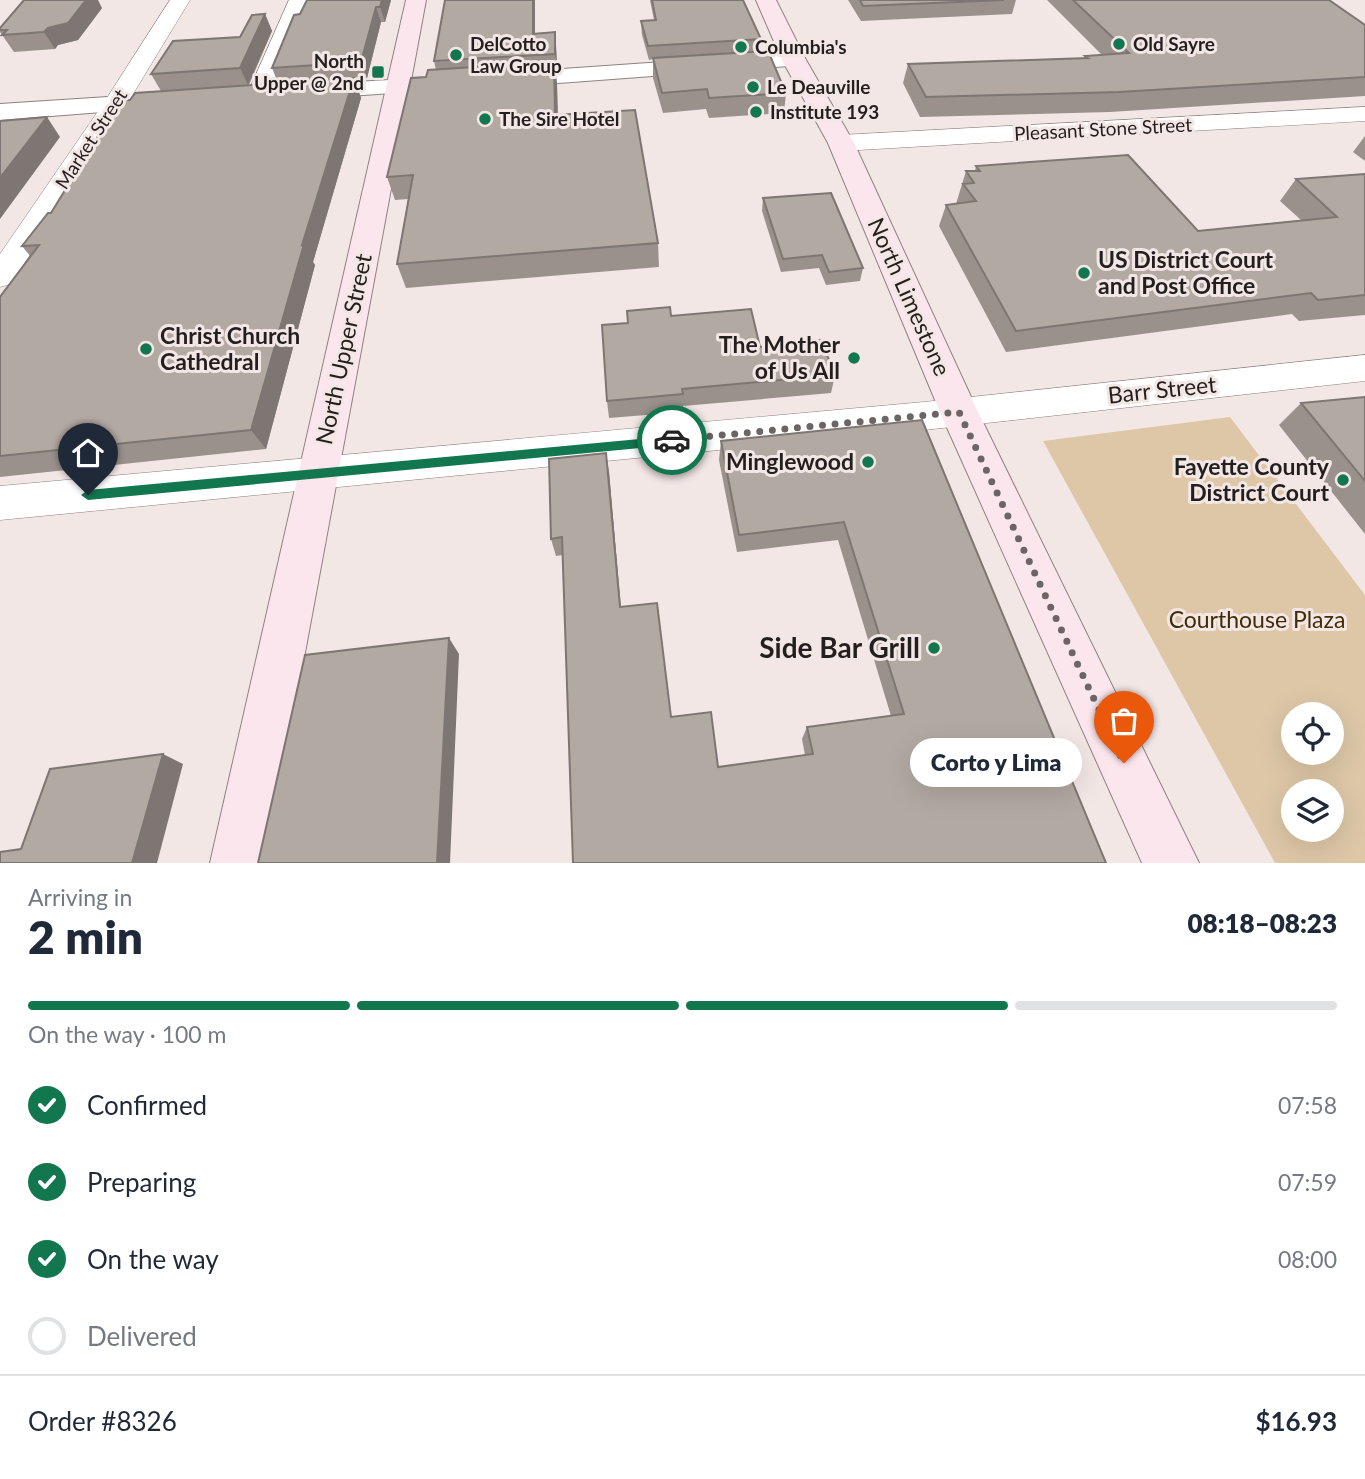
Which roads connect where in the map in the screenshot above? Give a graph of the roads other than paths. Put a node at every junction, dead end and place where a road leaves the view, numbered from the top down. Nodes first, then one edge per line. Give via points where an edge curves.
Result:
1 (180, 0) edge
2 (299, 0) edge
3 (416, 0) edge
4 (766, 0) edge
5 (794, 60) junction
6 (399, 87) junction
7 (259, 95) junction
8 (234, 97) edge
9 (196, 99) edge
10 (115, 104) junction
11 (0, 111) edge
12 (1365, 114) edge
13 (841, 143) junction
14 (0, 277) edge
15 (1365, 368) edge
16 (959, 412) junction
17 (319, 474) junction
18 (0, 503) edge
19 (238, 863) edge
20 (1171, 863) edge

1 - 10 street, Market Street
2 - 7 street
3 - 6 main road, North Upper Street
4 - 5 main road, North Limestone
5 - 6 street
5 - 13 main road, North Limestone
6 - 7 street
6 - 17 main road, North Upper Street
7 - 8 street
9 - 10 street
10 - 11 street
10 - 14 street, Market Street
12 - 13 street, Pleasant Stone Street
13 - 16 main road, North Limestone
15 - 16 street, Barr Street
16 - 17 street, Barr Street
16 - 20 main road, North Limestone
17 - 18 street, Barr Street
17 - 19 main road, North Upper Street

